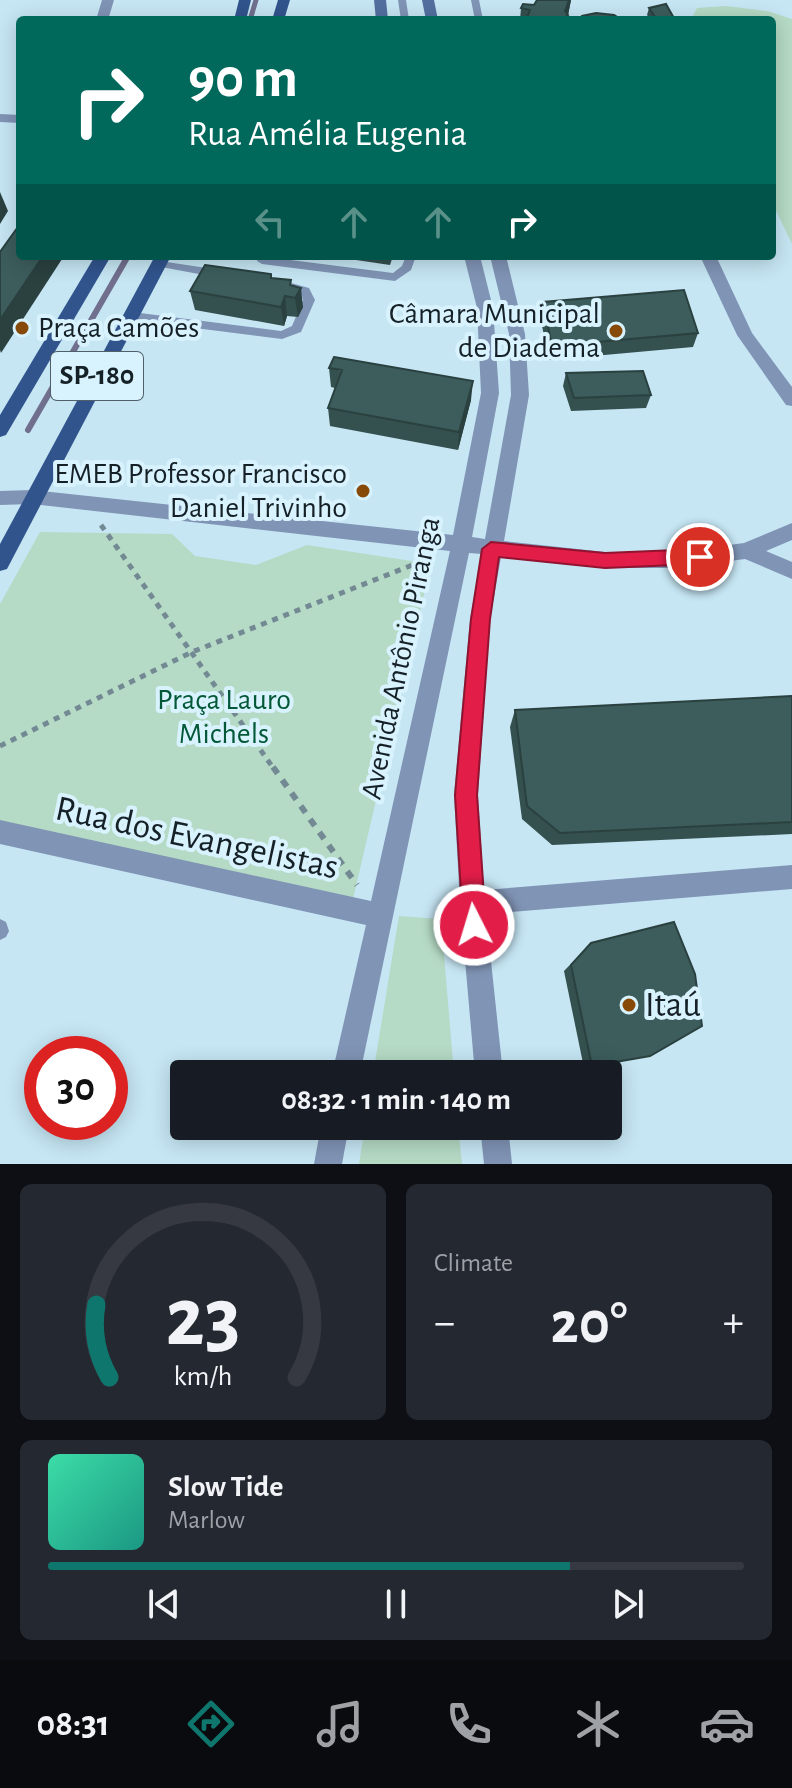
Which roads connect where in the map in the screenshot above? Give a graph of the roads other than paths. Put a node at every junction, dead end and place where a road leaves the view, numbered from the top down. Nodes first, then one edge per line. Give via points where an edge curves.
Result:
1 (101, 260) edge
2 (162, 260) edge
3 (262, 260) edge
4 (410, 260) edge
5 (473, 260) edge
6 (499, 260) edge
7 (710, 260) edge
8 (233, 276) edge
9 (277, 284) edge
10 (132, 316) junction
11 (792, 400) edge
12 (0, 430) edge
13 (32, 497) junction
14 (0, 498) edge
15 (792, 531) edge
16 (461, 546) junction
17 (491, 549) junction
18 (746, 551) junction
19 (0, 563) edge
20 (792, 571) edge
21 (0, 832) edge
22 (792, 877) edge
23 (472, 903) junction
24 (378, 915) junction
25 (349, 1060) edge
26 (488, 1060) edge
27 (332, 1140) edge
28 (495, 1140) edge
29 (328, 1164) edge
30 (498, 1164) edge

1 - 12 main road, SP-180
2 - 8 lane
2 - 10 main road, SP-180
3 - 4 lane via 395,277
5 - 16 street, Avenida Antônio Piranga via 485,308 490,393
6 - 17 street via 517,334 520,395
7 - 11 street via 745,335
9 - 10 lane via 300,288 309,300 297,329 282,335
10 - 13 main road, SP-180
13 - 14 street
13 - 16 street
13 - 19 main road, SP-180
15 - 18 street
16 - 17 street
16 - 24 street, Avenida Antônio Piranga
17 - 18 street via 605,560 677,560
17 - 23 street via 469,731 466,795
18 - 20 street
21 - 24 street, Rua dos Evangelistas
22 - 23 street
23 - 26 street
24 - 25 street, Avenida Antônio Piranga
27 - 29 street
28 - 30 street

